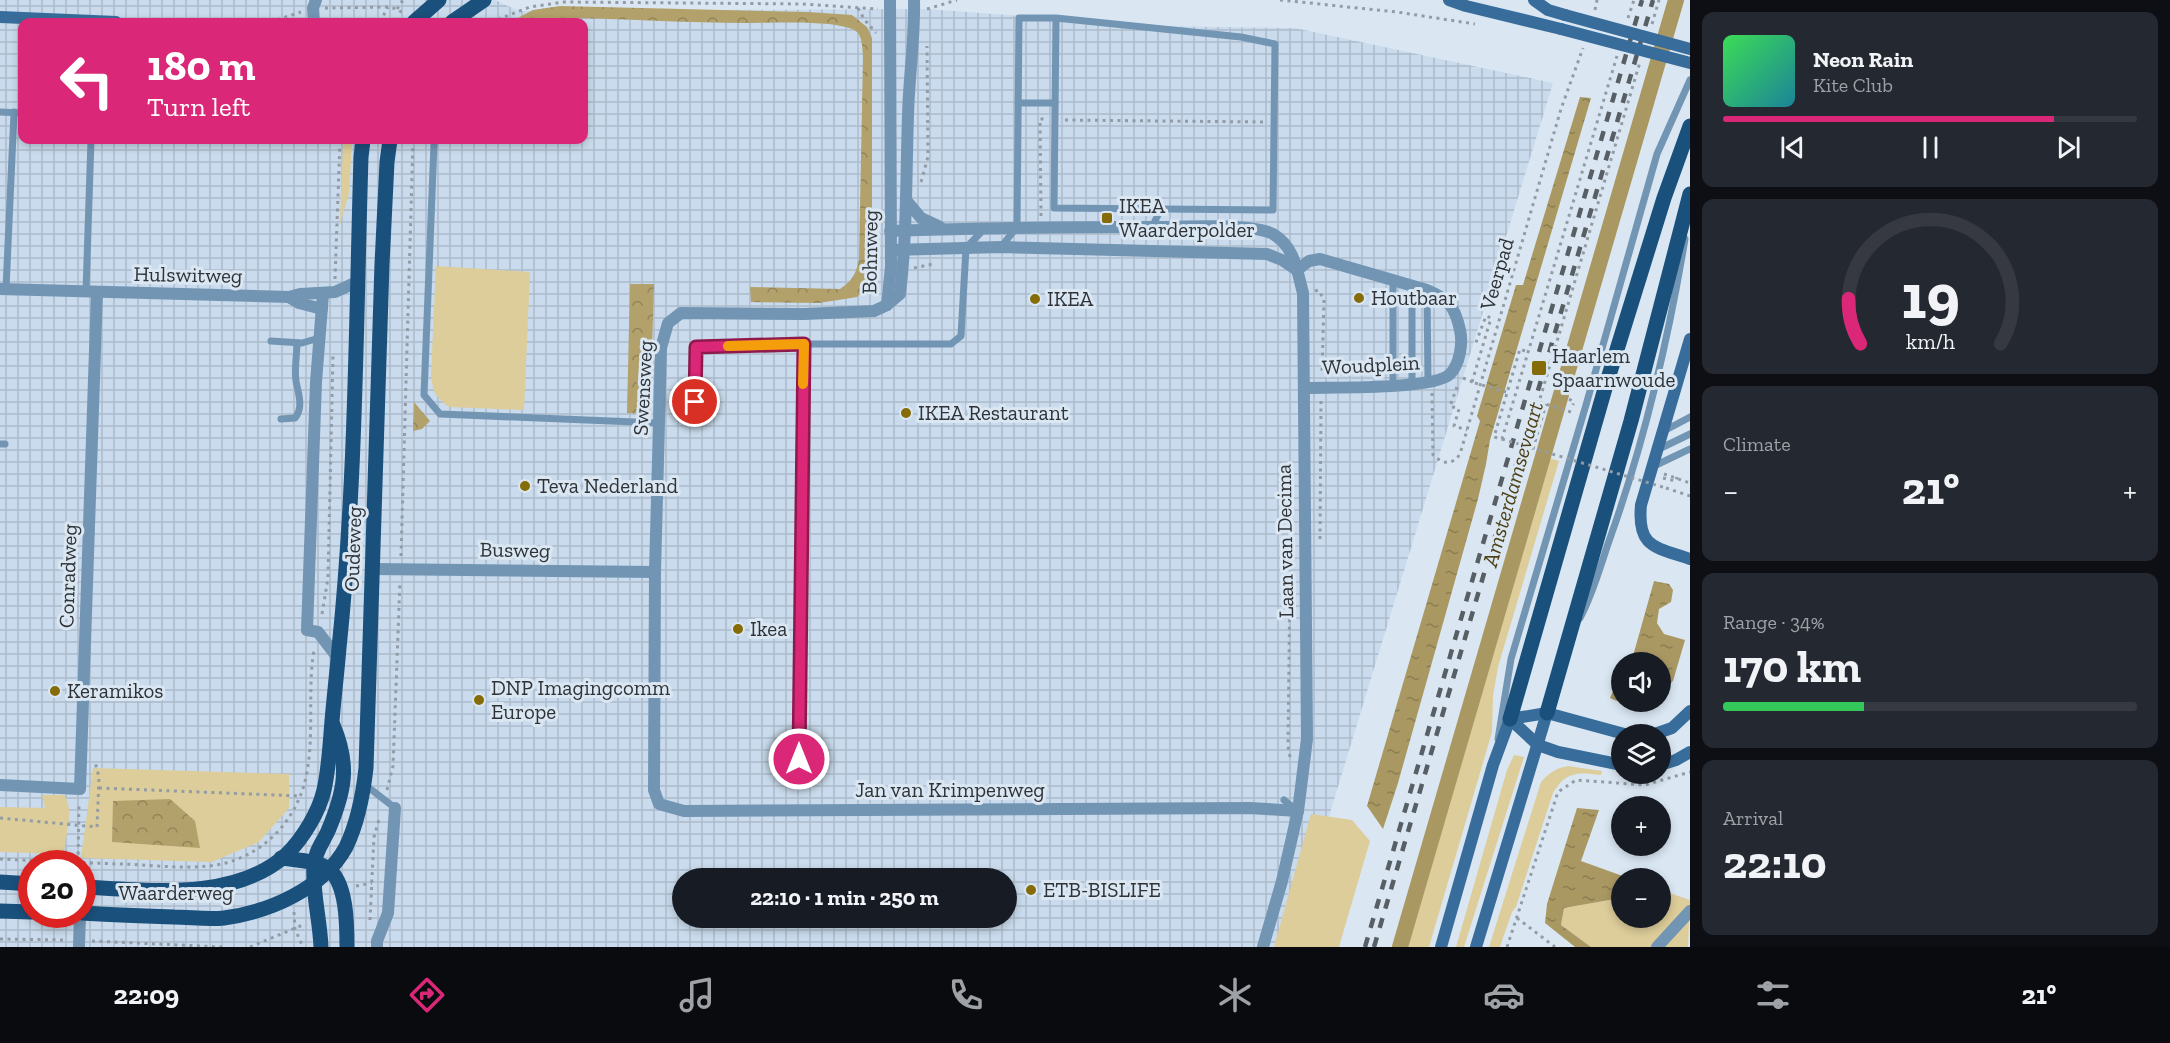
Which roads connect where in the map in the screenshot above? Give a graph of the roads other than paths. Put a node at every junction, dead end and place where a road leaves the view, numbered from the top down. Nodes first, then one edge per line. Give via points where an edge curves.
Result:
1 (316, 0) edge
2 (439, 0) edge
3 (484, 0) edge
4 (890, 0) edge
5 (914, 0) edge
6 (1449, 0) edge
7 (1534, 0) edge
8 (0, 17) edge
9 (23, 18) edge
10 (314, 18) edge
11 (419, 18) edge
12 (458, 18) edge
13 (1056, 18) junction
14 (1690, 49) edge
15 (1690, 63) edge
16 (1690, 80) edge
17 (1055, 103) junction
18 (1018, 104) junction
19 (0, 112) edge
20 (14, 112) junction
21 (18, 112) edge
22 (1690, 126) edge
23 (91, 144) edge
24 (363, 144) edge
25 (389, 144) edge
26 (436, 144) edge
27 (1690, 194) edge
28 (906, 199) junction
29 (1690, 202) edge
30 (1161, 209) junction
31 (1017, 227) junction
32 (1152, 227) junction
33 (985, 228) junction
34 (947, 229) junction
35 (905, 230) junction
36 (890, 231) junction
37 (1001, 247) junction
38 (966, 248) junction
39 (891, 250) junction
40 (904, 250) junction
41 (1297, 270) junction
42 (1394, 279) junction
43 (357, 282) junction
44 (1412, 284) junction
45 (3, 289) edge
46 (1427, 290) junction
47 (92, 292) junction
48 (329, 293) junction
49 (289, 297) junction
50 (887, 305) junction
51 (322, 309) junction
52 (319, 338) junction
53 (1690, 339) edge
54 (271, 341) dead end
55 (297, 343) junction
56 (804, 344) junction
57 (1430, 382) junction
58 (1412, 384) junction
59 (1393, 386) junction
60 (1304, 388) junction
61 (695, 402) dead end
62 (1690, 417) edge
63 (281, 419) dead end
64 (659, 423) junction
65 (1662, 432) junction
66 (1690, 434) edge
67 (1690, 449) edge
68 (1657, 450) junction
69 (1652, 467) junction
70 (1690, 559) edge
71 (374, 569) junction
72 (655, 572) junction
73 (1564, 650) junction
74 (338, 658) junction
75 (1690, 711) edge
76 (1547, 713) junction
77 (1510, 719) junction
78 (332, 722) junction
79 (1671, 728) edge
80 (1611, 730) edge
81 (1538, 745) junction
82 (1690, 752) edge
83 (1671, 762) edge
84 (1611, 763) edge
85 (1493, 765) junction
86 (799, 782) dead end
87 (364, 784) junction
88 (0, 785) edge
89 (1284, 800) dead end
90 (395, 808) joint
91 (1298, 811) junction
92 (281, 858) junction
93 (321, 866) junction
94 (0, 882) edge
95 (314, 882) junction
96 (18, 883) edge
97 (96, 887) edge
98 (0, 911) edge
99 (1690, 911) edge
100 (18, 912) edge
101 (96, 914) edge
102 (80, 928) edge
103 (79, 944) edge
104 (377, 944) edge
105 (321, 947) edge
106 (347, 947) edge
107 (1263, 947) edge
108 (1441, 947) edge
109 (1476, 947) edge
110 (1657, 947) edge

1 - 10 street
2 - 11 main road
3 - 12 main road
4 - 36 street, Bohnweg
5 - 28 street, Bohnweg
6 - 15 main road, bridge
7 - 14 main road, bridge via 1548,10
8 - 9 main road
13 - 17 lane
13 - 18 lane via 1019,18
13 - 30 lane via 1275,44 1273,210
16 - 85 lane via 1657,154 1511,659
17 - 18 lane
17 - 30 lane via 1054,208
18 - 31 lane
19 - 20 lane
20 - 21 lane
20 - 45 lane, Hulswitweg
22 - 77 main road via 1606,385
23 - 47 lane
24 - 43 main road, Oudeweg
25 - 71 main road, Oudeweg via 382,264
26 - 64 lane via 424,395 440,414
27 - 73 main road via 1631,421
28 - 34 street, Laan van Decima via 921,218
28 - 35 street, Bohnweg
29 - 73 lane via 1675,297 1635,461 1586,608
30 - 32 lane
31 - 32 street, Laan van Decima
31 - 33 street, Laan van Decima
31 - 37 lane
32 - 41 street, Laan van Decima via 1258,229 1282,240 1294,255
33 - 34 street, Laan van Decima
33 - 38 lane
34 - 35 street, Laan van Decima
35 - 36 street, Laan van Decima
35 - 40 street, Bohnweg
36 - 39 street, Bohnweg
37 - 38 street
37 - 41 street via 1267,254
38 - 40 street
38 - 56 lane via 961,336 951,344
39 - 40 street
39 - 50 street, Bohnweg
40 - 50 street, Bohnweg via 900,294
41 - 42 street, Woudplein via 1320,258
41 - 60 street, Laan van Decima via 1303,293
42 - 44 street, Woudplein
42 - 59 lane
43 - 48 street, Hulswitweg
43 - 74 main road, Oudeweg via 347,568
44 - 46 street, Woudplein
44 - 58 lane
45 - 47 street, Hulswitweg
46 - 57 lane
46 - 57 street, Woudplein via 1452,305 1462,337 1458,376
47 - 49 street, Hulswitweg
47 - 88 street, Conradweg via 80,789
48 - 49 street, Hulswitweg
48 - 51 street, Oudeweg
49 - 51 street, Hulswitweg
50 - 64 street, Swensweg via 874,311 804,314 681,313 668,323 661,348
51 - 52 street, Oudeweg
52 - 55 lane
52 - 74 street, Oudeweg via 307,630 318,632
53 - 65 main road
54 - 55 lane
55 - 63 lane via 299,412 295,418
56 - 61 lane via 696,347
56 - 86 lane
57 - 58 street, Woudplein
58 - 59 street, Woudplein
59 - 60 street, Woudplein
60 - 91 street, Laan van Decima via 1307,739
62 - 65 lane
64 - 72 street, Swensweg
65 - 68 main road
66 - 68 lane
67 - 69 lane
68 - 69 main road
69 - 70 main road via 1641,505 1641,530 1647,542
71 - 72 street, Busweg
71 - 87 main road, Oudeweg
72 - 91 street, Jan van Krimpenweg via 654,790 659,804 684,811
73 - 76 main road
74 - 78 main road, Oudeweg
75 - 79 main road
76 - 77 main road
76 - 80 main road
76 - 81 main road
77 - 81 main road
77 - 85 main road
78 - 92 main road, Oudeweg via 320,803 305,830
78 - 93 main road, Oudeweg via 343,752 343,783 336,812 318,849
81 - 84 main road
81 - 109 main road
82 - 83 main road
85 - 108 main road
87 - 90 lane
87 - 93 main road, Oudeweg via 345,848
89 - 91 lane
90 - 104 street via 388,913
91 - 107 street
92 - 93 main road
92 - 97 main road, Waarderweg via 248,878 221,886 177,890
93 - 95 main road, Waarderweg
93 - 106 main road via 339,883 346,912
94 - 96 main road
95 - 101 main road, Waarderweg via 275,905 222,918
95 - 105 main road
98 - 100 main road
99 - 110 street
102 - 103 street

